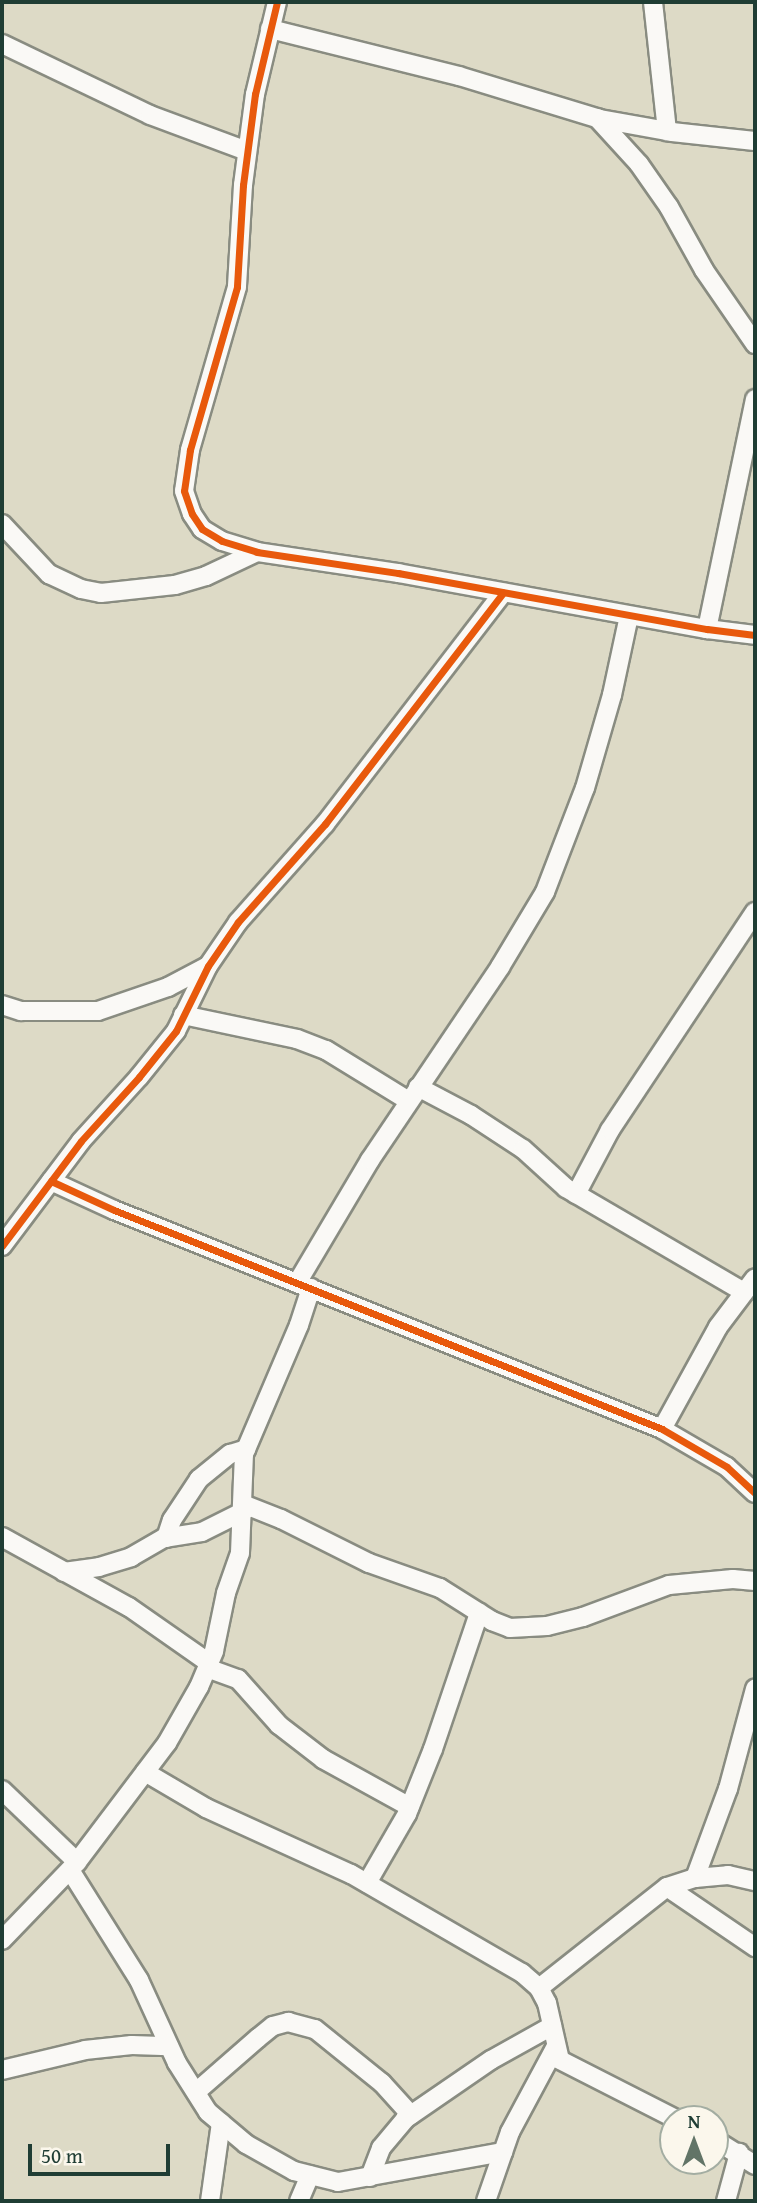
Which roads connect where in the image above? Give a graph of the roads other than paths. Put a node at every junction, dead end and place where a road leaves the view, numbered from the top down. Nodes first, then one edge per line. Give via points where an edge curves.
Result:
1 (653, 2) edge
2 (272, 12) edge
3 (2, 44) edge
4 (597, 118) junction
5 (667, 131) junction
6 (755, 141) edge
7 (247, 151) junction
8 (755, 344) edge
9 (755, 408) edge
10 (2, 524) edge
11 (257, 552) junction
12 (503, 593) junction
13 (629, 616) junction
14 (707, 629) junction
15 (755, 635) edge
16 (755, 912) edge
17 (208, 966) junction
18 (2, 1006) edge
19 (183, 1015) junction
20 (414, 1094) junction
21 (51, 1181) junction
22 (576, 1194) junction
23 (2, 1246) edge
24 (304, 1285) junction
25 (750, 1285) edge
26 (662, 1429) junction
27 (246, 1449) junction
28 (755, 1493) edge
29 (243, 1507) junction
30 (2, 1537) edge
31 (166, 1538) junction
32 (64, 1572) junction
33 (755, 1581) edge
34 (479, 1613) junction
35 (208, 1665) junction
36 (755, 1689) edge
37 (145, 1772) junction
38 (2, 1790) edge
39 (410, 1807) junction
40 (74, 1866) junction
41 (695, 1878) junction
42 (755, 1881) edge
43 (367, 1883) junction
44 (667, 1886) junction
45 (2, 1940) edge
46 (755, 1947) edge
47 (539, 1988) junction
48 (552, 2026) junction
49 (169, 2046) junction
50 (555, 2048) junction
51 (2, 2070) edge
52 (196, 2092) junction
53 (659, 2111) edge
54 (411, 2115) junction
55 (221, 2123) junction
56 (729, 2149) edge
57 (503, 2152) junction
58 (738, 2154) junction
59 (755, 2165) edge
60 (310, 2175) junction
61 (370, 2178) junction
62 (210, 2201) edge
63 (299, 2201) edge
64 (486, 2201) edge
65 (726, 2201) edge

1 - 5 street
2 - 4 street
2 - 7 street
3 - 7 street via 150,115
4 - 5 street
4 - 8 street via 639,164
5 - 6 street
7 - 11 street via 237,287 190,450 184,491 202,528 222,541
9 - 14 street
10 - 11 street via 49,574 101,593 175,585
11 - 12 street
12 - 13 street
12 - 17 street via 325,824 238,922
13 - 14 street
13 - 20 street via 586,788 545,892
14 - 15 street
16 - 22 street via 610,1130
17 - 18 street via 168,987 98,1011 21,1011
17 - 19 street
19 - 20 street via 307,1043
19 - 21 street via 176,1031
20 - 22 street via 471,1115 523,1149 548,1175
20 - 24 street
21 - 23 street
21 - 24 street
22 - 25 street
24 - 26 street
24 - 27 street via 299,1325
25 - 26 street via 718,1327
26 - 28 street via 727,1467
27 - 29 street
27 - 31 street via 230,1454 199,1479 172,1520
29 - 31 street via 202,1532
29 - 34 street via 281,1519 369,1563 440,1588
29 - 35 street via 240,1553
30 - 32 street
31 - 32 street via 131,1557
32 - 35 street via 129,1607
33 - 34 street via 669,1585 547,1626 510,1628
34 - 39 street
35 - 37 street via 167,1743
35 - 39 street via 237,1679 279,1725 323,1759
36 - 41 street via 728,1789
37 - 40 street
37 - 43 street via 206,1808
38 - 40 street
39 - 43 street
40 - 45 street
40 - 49 street via 139,1980
41 - 42 street via 728,1875
41 - 44 street
43 - 47 street via 480,1946
44 - 46 street
44 - 47 street
47 - 48 street
48 - 50 street
48 - 54 street via 491,2060
49 - 51 street via 85,2050
49 - 52 street
50 - 53 street via 569,2066
50 - 57 street
52 - 54 street via 273,2026 288,2022 315,2029 339,2047
52 - 55 street
54 - 61 street via 381,2148
55 - 60 street via 246,2144
55 - 62 street
56 - 58 street
57 - 61 street
57 - 64 street
58 - 59 street
58 - 65 street
60 - 61 street via 338,2182
60 - 63 street

